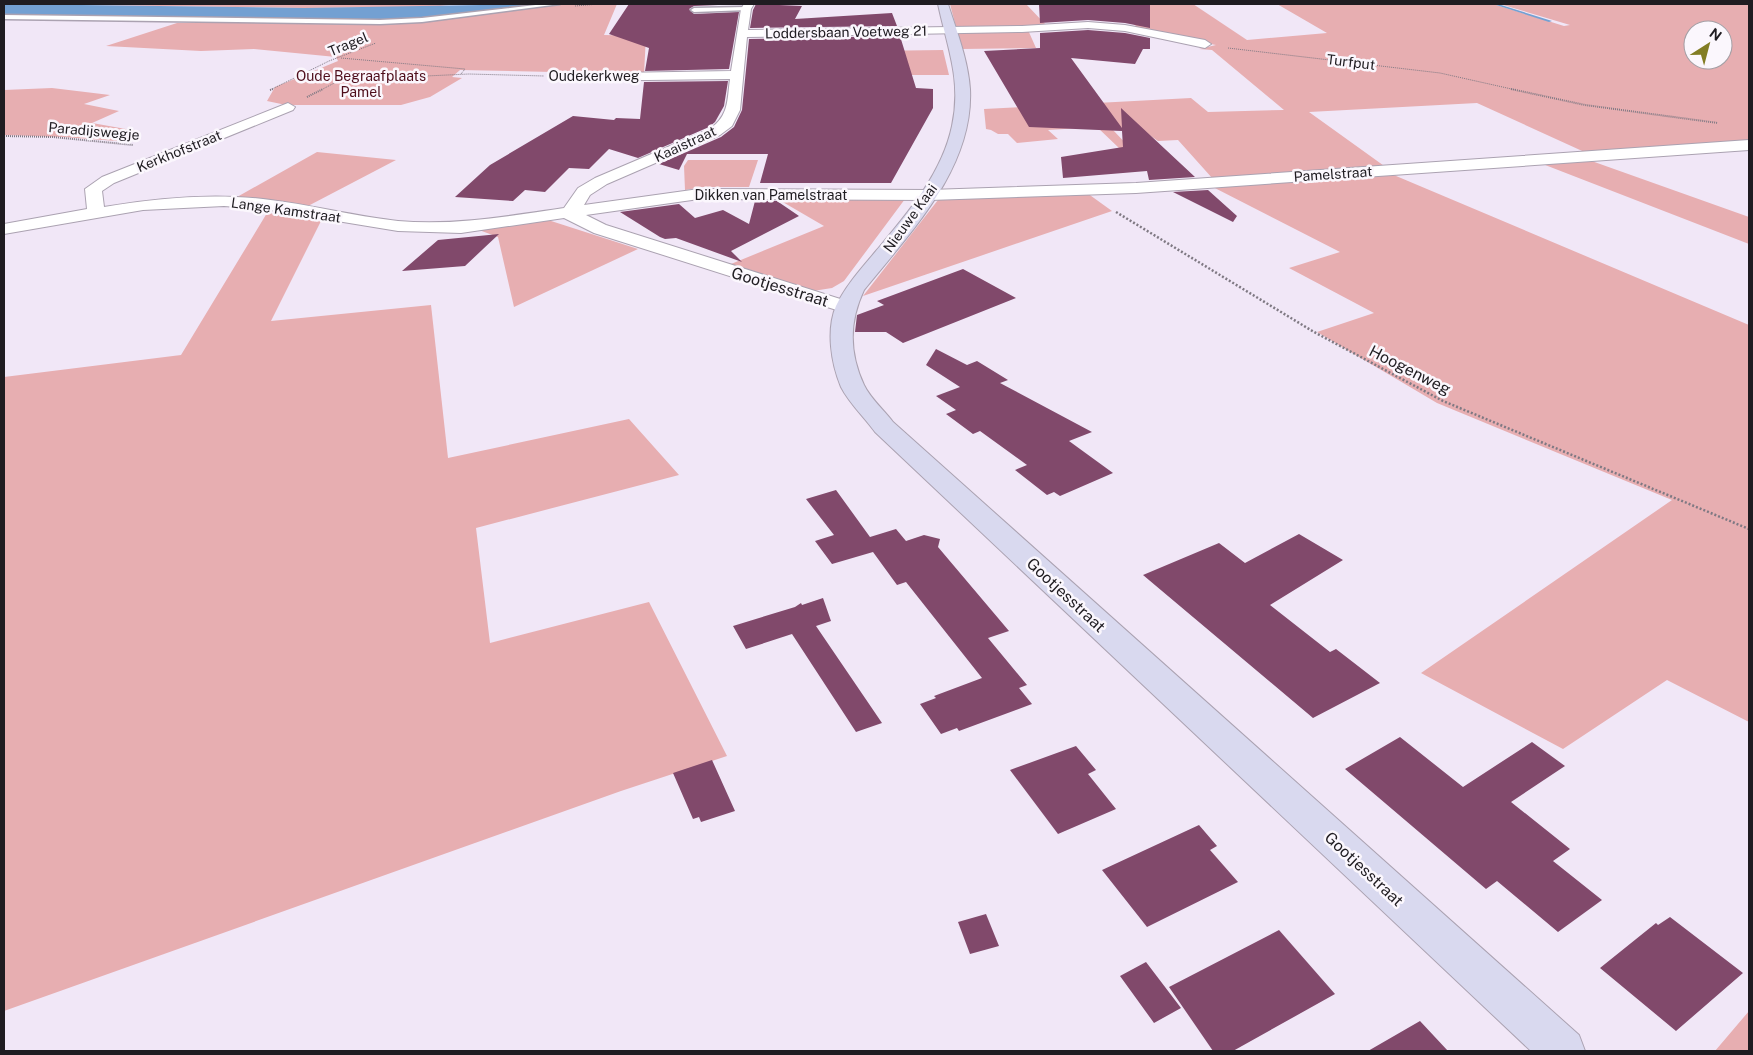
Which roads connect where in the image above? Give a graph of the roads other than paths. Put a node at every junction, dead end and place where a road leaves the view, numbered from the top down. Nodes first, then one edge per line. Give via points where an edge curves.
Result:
1 (557, 4) edge
2 (943, 4) edge
3 (747, 6) edge
4 (694, 10) dead end
5 (4, 17) edge
6 (950, 30) junction
7 (742, 34) junction
8 (1205, 44) road end
9 (737, 75) junction
10 (566, 77) road end
11 (288, 107) road end
12 (1749, 145) edge
13 (923, 195) junction
14 (96, 213) junction
15 (569, 214) junction
16 (4, 229) edge
17 (846, 307) junction
18 (1563, 1051) edge

1 - 5 lane via 411,21
2 - 6 main road, Nieuwe Kaai
3 - 4 lane
3 - 7 street, Kaaistraat
6 - 7 street, Loddersbaan Voetweg 21
6 - 8 street via 1095,26 1125,28
6 - 13 main road, Nieuwe Kaai via 962,80 963,101 950,156
7 - 9 street, Kaaistraat
9 - 10 street, Oudekerkweg
9 - 15 street, Kaaistraat via 733,110 728,123 715,132 601,181 584,192
11 - 14 street, Kerkhofstraat via 108,180 93,189
12 - 13 street, Pamelstraat via 1164,186
13 - 15 street, Dikken van Pamelstraat via 699,194
13 - 17 main road, Nieuwe Kaai
14 - 15 street, Lange Kamstraat via 142,205 224,201 432,228 461,228
14 - 16 street, Lange Kamstraat
15 - 17 street, Gootjesstraat via 600,229
17 - 18 main road, Gootjesstraat via 842,323 842,351 853,387 884,427

